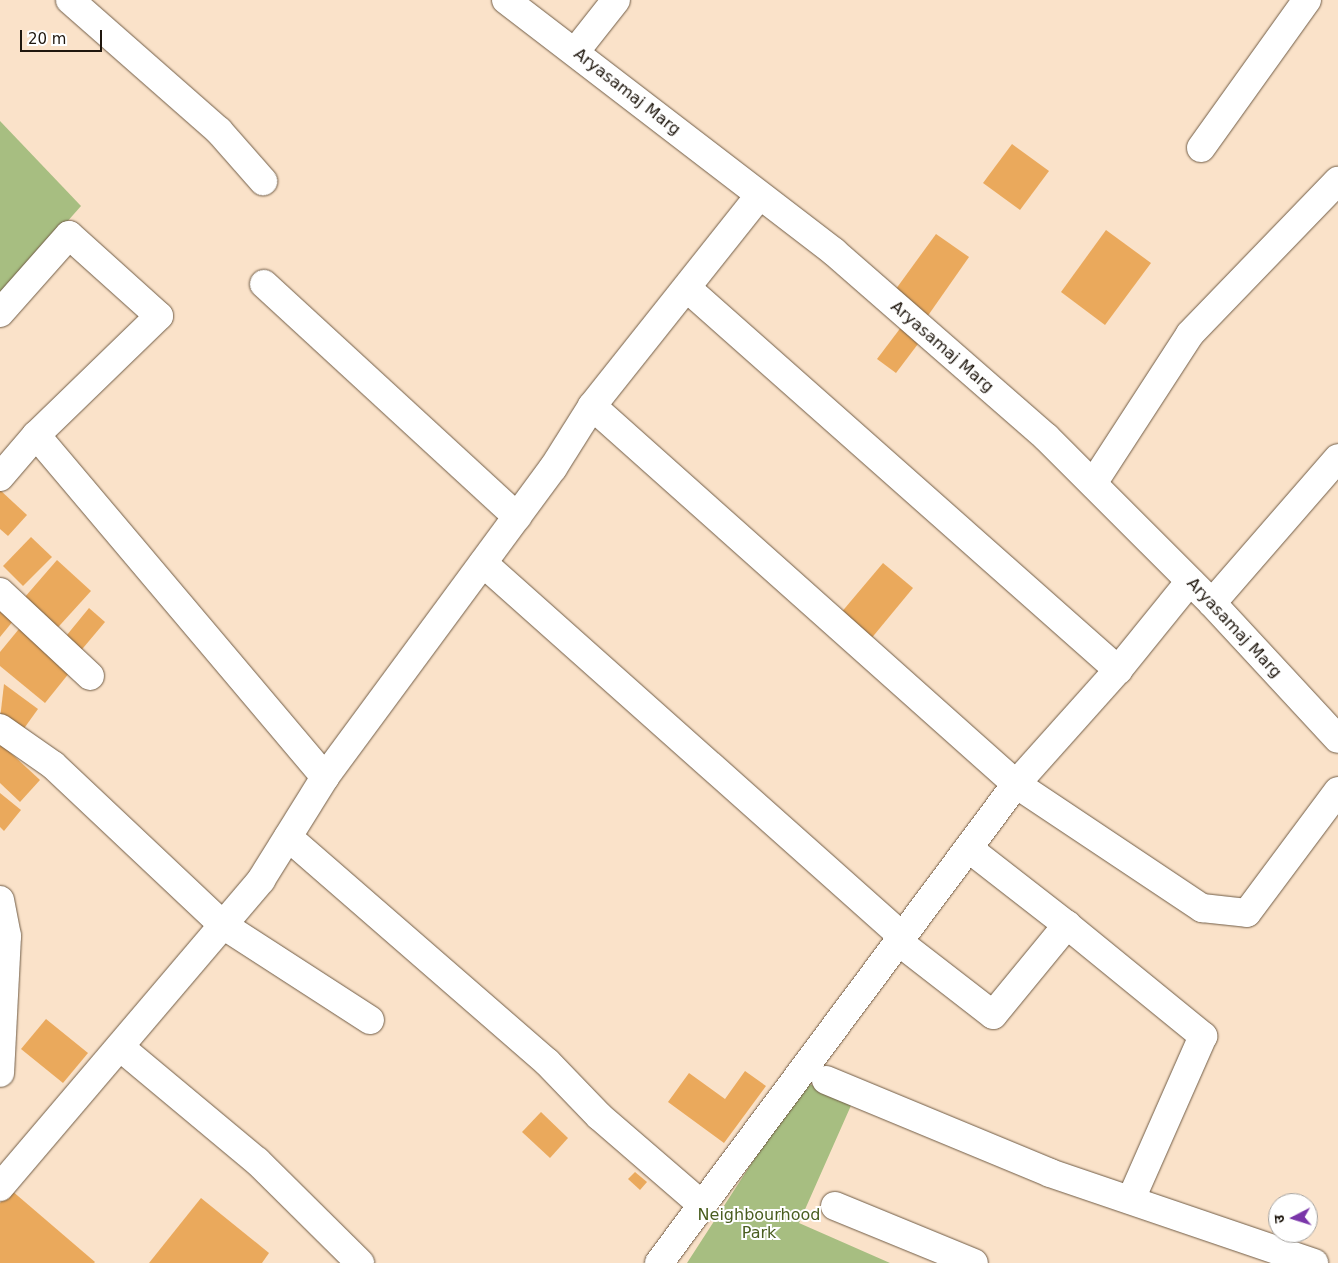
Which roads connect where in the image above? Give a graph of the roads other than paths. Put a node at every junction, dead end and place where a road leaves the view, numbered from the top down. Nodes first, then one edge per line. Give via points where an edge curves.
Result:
1 (70, 0) edge
2 (506, 0) edge
3 (616, 0) edge
4 (1307, 0) edge
5 (575, 52) junction
6 (1201, 148) dead end
7 (263, 181) dead end
8 (1338, 181) edge
9 (759, 196) junction
10 (264, 284) dead end
11 (688, 288) junction
12 (0, 313) edge
13 (592, 406) junction
14 (36, 435) junction
15 (1338, 458) edge
16 (5, 461) edge
17 (1094, 482) junction
18 (517, 517) junction
19 (483, 563) junction
20 (1190, 581) junction
21 (0, 592) edge
22 (1212, 603) junction
23 (1118, 670) junction
24 (90, 676) dead end
25 (0, 728) edge
26 (1338, 739) edge
27 (325, 777) junction
28 (1016, 784) junction
29 (1338, 791) edge
30 (288, 836) junction
31 (968, 848) junction
32 (0, 900) edge
33 (223, 925) junction
34 (1067, 925) junction
35 (901, 939) junction
36 (370, 1020) dead end
37 (120, 1047) junction
38 (0, 1073) edge
39 (826, 1080) dead end
40 (0, 1187) edge
41 (1131, 1200) junction
42 (702, 1204) junction
43 (836, 1206) dead end
44 (1266, 1254) edge
45 (360, 1263) edge
46 (659, 1263) edge
47 (974, 1263) edge
48 (1314, 1263) edge

1 - 7 street via 219,132
2 - 5 street, Aryasamaj Marg
3 - 5 street
4 - 6 street
5 - 9 street, Aryasamaj Marg
8 - 17 street via 1190,334
9 - 11 street
9 - 17 street, Aryasamaj Marg via 834,252
10 - 18 street
11 - 13 street
11 - 23 street
12 - 14 street via 69,235 158,316
13 - 18 street
13 - 28 street
14 - 16 street
14 - 27 street
15 - 22 street
17 - 20 street, Aryasamaj Marg
18 - 19 street
19 - 27 street
19 - 35 street
20 - 22 street, Aryasamaj Marg
20 - 23 street
21 - 24 street
22 - 26 street, Aryasamaj Marg
23 - 28 street
25 - 33 street via 53,766
27 - 30 street
28 - 29 street via 1202,908 1247,913
28 - 31 street
30 - 33 street via 261,880
30 - 42 street via 547,1062 599,1116
31 - 34 street
31 - 35 street
32 - 38 street via 7,936 1,990
33 - 36 street
33 - 37 street
34 - 35 street via 993,1015
34 - 41 street via 1203,1036
35 - 42 street
37 - 40 street
37 - 45 street via 257,1161
39 - 41 street via 1050,1172
41 - 44 street
42 - 46 street
43 - 47 street
44 - 48 street

